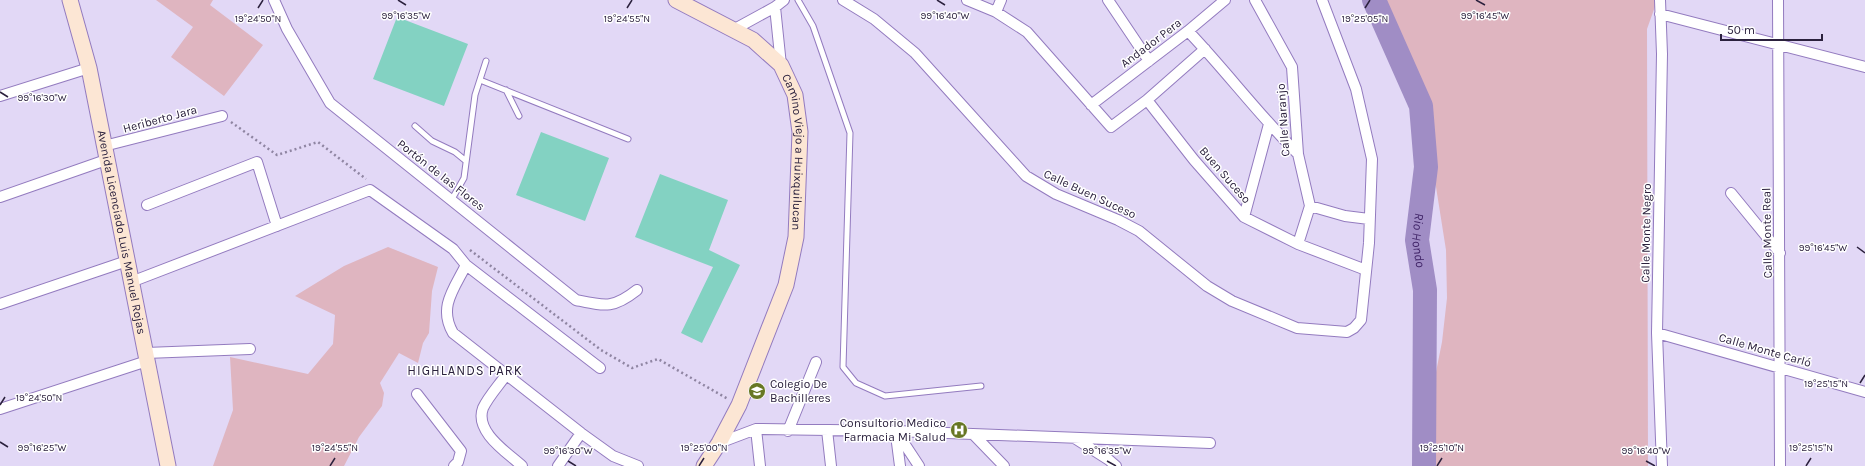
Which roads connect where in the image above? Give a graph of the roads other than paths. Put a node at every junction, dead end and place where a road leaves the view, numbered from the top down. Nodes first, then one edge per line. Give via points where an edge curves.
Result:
1 (70, 0) edge
2 (274, 0) edge
3 (676, 0) edge
4 (784, 0) edge
5 (798, 0) edge
6 (843, 0) edge
7 (967, 0) edge
8 (1001, 0) edge
9 (1108, 0) edge
10 (1225, 0) edge
11 (1255, 0) edge
12 (1322, 0) edge
13 (1660, 0) edge
14 (1778, 0) edge
15 (775, 7) junction
16 (996, 12) junction
17 (1660, 14) junction
18 (734, 30) junction
19 (1188, 32) junction
20 (1778, 44) junction
21 (1205, 49) junction
22 (486, 61) dead end
23 (1149, 61) junction
24 (781, 65) junction
25 (1865, 67) edge
26 (89, 68) junction
27 (480, 80) junction
28 (506, 90) junction
29 (0, 96) edge
30 (1147, 100) junction
31 (1091, 105) junction
32 (222, 116) dead end
33 (519, 116) dead end
34 (1269, 124) junction
35 (415, 126) dead end
36 (628, 139) dead end
37 (105, 153) junction
38 (1298, 154) junction
39 (466, 161) junction
40 (1730, 193) dead end
41 (0, 197) edge
42 (452, 199) junction
43 (147, 205) dead end
44 (1310, 206) junction
45 (1244, 217) junction
46 (1370, 219) junction
47 (277, 226) junction
48 (1298, 244) junction
49 (1780, 252) junction
50 (127, 261) junction
51 (466, 265) junction
52 (1366, 270) junction
53 (131, 282) junction
54 (637, 290) dead end
55 (0, 304) edge
56 (1657, 333) junction
57 (250, 349) dead end
58 (146, 357) junction
59 (816, 362) dead end
60 (600, 368) dead end
61 (1781, 368) junction
62 (506, 375) junction
63 (981, 386) dead end
64 (1865, 392) edge
65 (417, 394) dead end
66 (0, 410) edge
67 (756, 429) junction
68 (827, 430) junction
69 (788, 431) junction
70 (896, 431) junction
71 (581, 433) junction
72 (974, 435) junction
73 (1074, 438) junction
74 (719, 443) junction
75 (1210, 443) dead end
76 (614, 456) junction
77 (165, 465) edge
78 (454, 466) edge
79 (522, 466) edge
80 (558, 466) edge
81 (621, 466) edge
82 (638, 466) edge
83 (704, 466) edge
84 (760, 466) edge
85 (831, 466) edge
86 (900, 466) edge
87 (919, 466) edge
88 (1004, 466) edge
89 (1116, 466) edge
90 (1662, 466) edge
91 (1780, 466) edge

1 - 26 main road, Avenida Licenciado Luis Manuel Rojas
2 - 42 street, Portón de las Flores via 287,29 330,103
3 - 18 main road, Camino Viejo a Huixquilucan
4 - 15 street
5 - 63 lane via 813,26 850,133 843,367 856,383 885,396
6 - 52 street, Calle Buen Suceso via 874,19 916,53 1026,176 1056,194 1139,231 1206,286 1232,301 1297,328 1347,332 1361,320
7 - 16 street
8 - 16 street
9 - 23 street
10 - 19 street, Andador Pera
11 - 38 street, Calle Naranjo via 1292,67
12 - 46 street via 1356,89 1372,160
13 - 17 street, Calle Monte Negro
14 - 20 street, Calle Monte Real
15 - 18 street
15 - 24 street
16 - 31 street via 1027,32
17 - 20 street
17 - 56 street, Calle Monte Negro via 1662,54
18 - 24 main road, Camino Viejo a Huixquilucan via 753,40
19 - 21 street
19 - 23 street, Andador Pera
20 - 25 street
20 - 49 street, Calle Monte Real
21 - 30 street
21 - 34 street
22 - 27 lane
23 - 31 street, Andador Pera
24 - 74 main road, Camino Viejo a Huixquilucan via 795,95 800,132 796,237 786,285 739,405
26 - 29 street
26 - 37 main road, Avenida Licenciado Luis Manuel Rojas
27 - 28 lane
27 - 39 lane via 475,95
28 - 33 lane
28 - 36 lane
30 - 31 street via 1111,126
30 - 45 street, Buen Suceso via 1194,160
32 - 37 street, Heriberto Jara
34 - 38 street
34 - 45 street
35 - 39 lane
37 - 41 street, Heriberto Jara
37 - 50 main road, Avenida Licenciado Luis Manuel Rojas
38 - 44 street, Calle Naranjo
39 - 42 lane via 464,178
40 - 49 street
42 - 54 street, Portón de las Flores via 576,300 604,306 622,302
43 - 47 street via 257,162
44 - 46 street via 1345,216
44 - 48 street
45 - 48 street, Buen Suceso
46 - 52 street
47 - 51 street via 370,190 453,249
47 - 53 street
48 - 52 street, Buen Suceso
49 - 61 street, Calle Monte Real
50 - 53 main road, Avenida Licenciado Luis Manuel Rojas
50 - 55 street
51 - 60 street
51 - 62 street via 446,310 447,322 454,333
53 - 58 main road, Avenida Licenciado Luis Manuel Rojas
56 - 61 street, Calle Monte Carló
56 - 90 street, Calle Monte Negro
57 - 58 street
58 - 66 street
58 - 77 main road, Avenida Licenciado Luis Manuel Rojas
59 - 69 street
61 - 64 street, Calle Monte Carló
61 - 91 street, Calle Monte Real
62 - 71 street
62 - 79 street via 483,408 483,425 487,433
65 - 78 street via 461,451
67 - 69 street
67 - 74 street
67 - 84 street
68 - 69 street
68 - 70 street
68 - 85 street
70 - 72 street
70 - 86 street
70 - 87 street
71 - 76 street
71 - 80 street
72 - 73 street
72 - 88 street
73 - 75 street
73 - 89 street
74 - 83 main road, Camino Viejo a Huixquilucan
76 - 81 street
76 - 82 street

